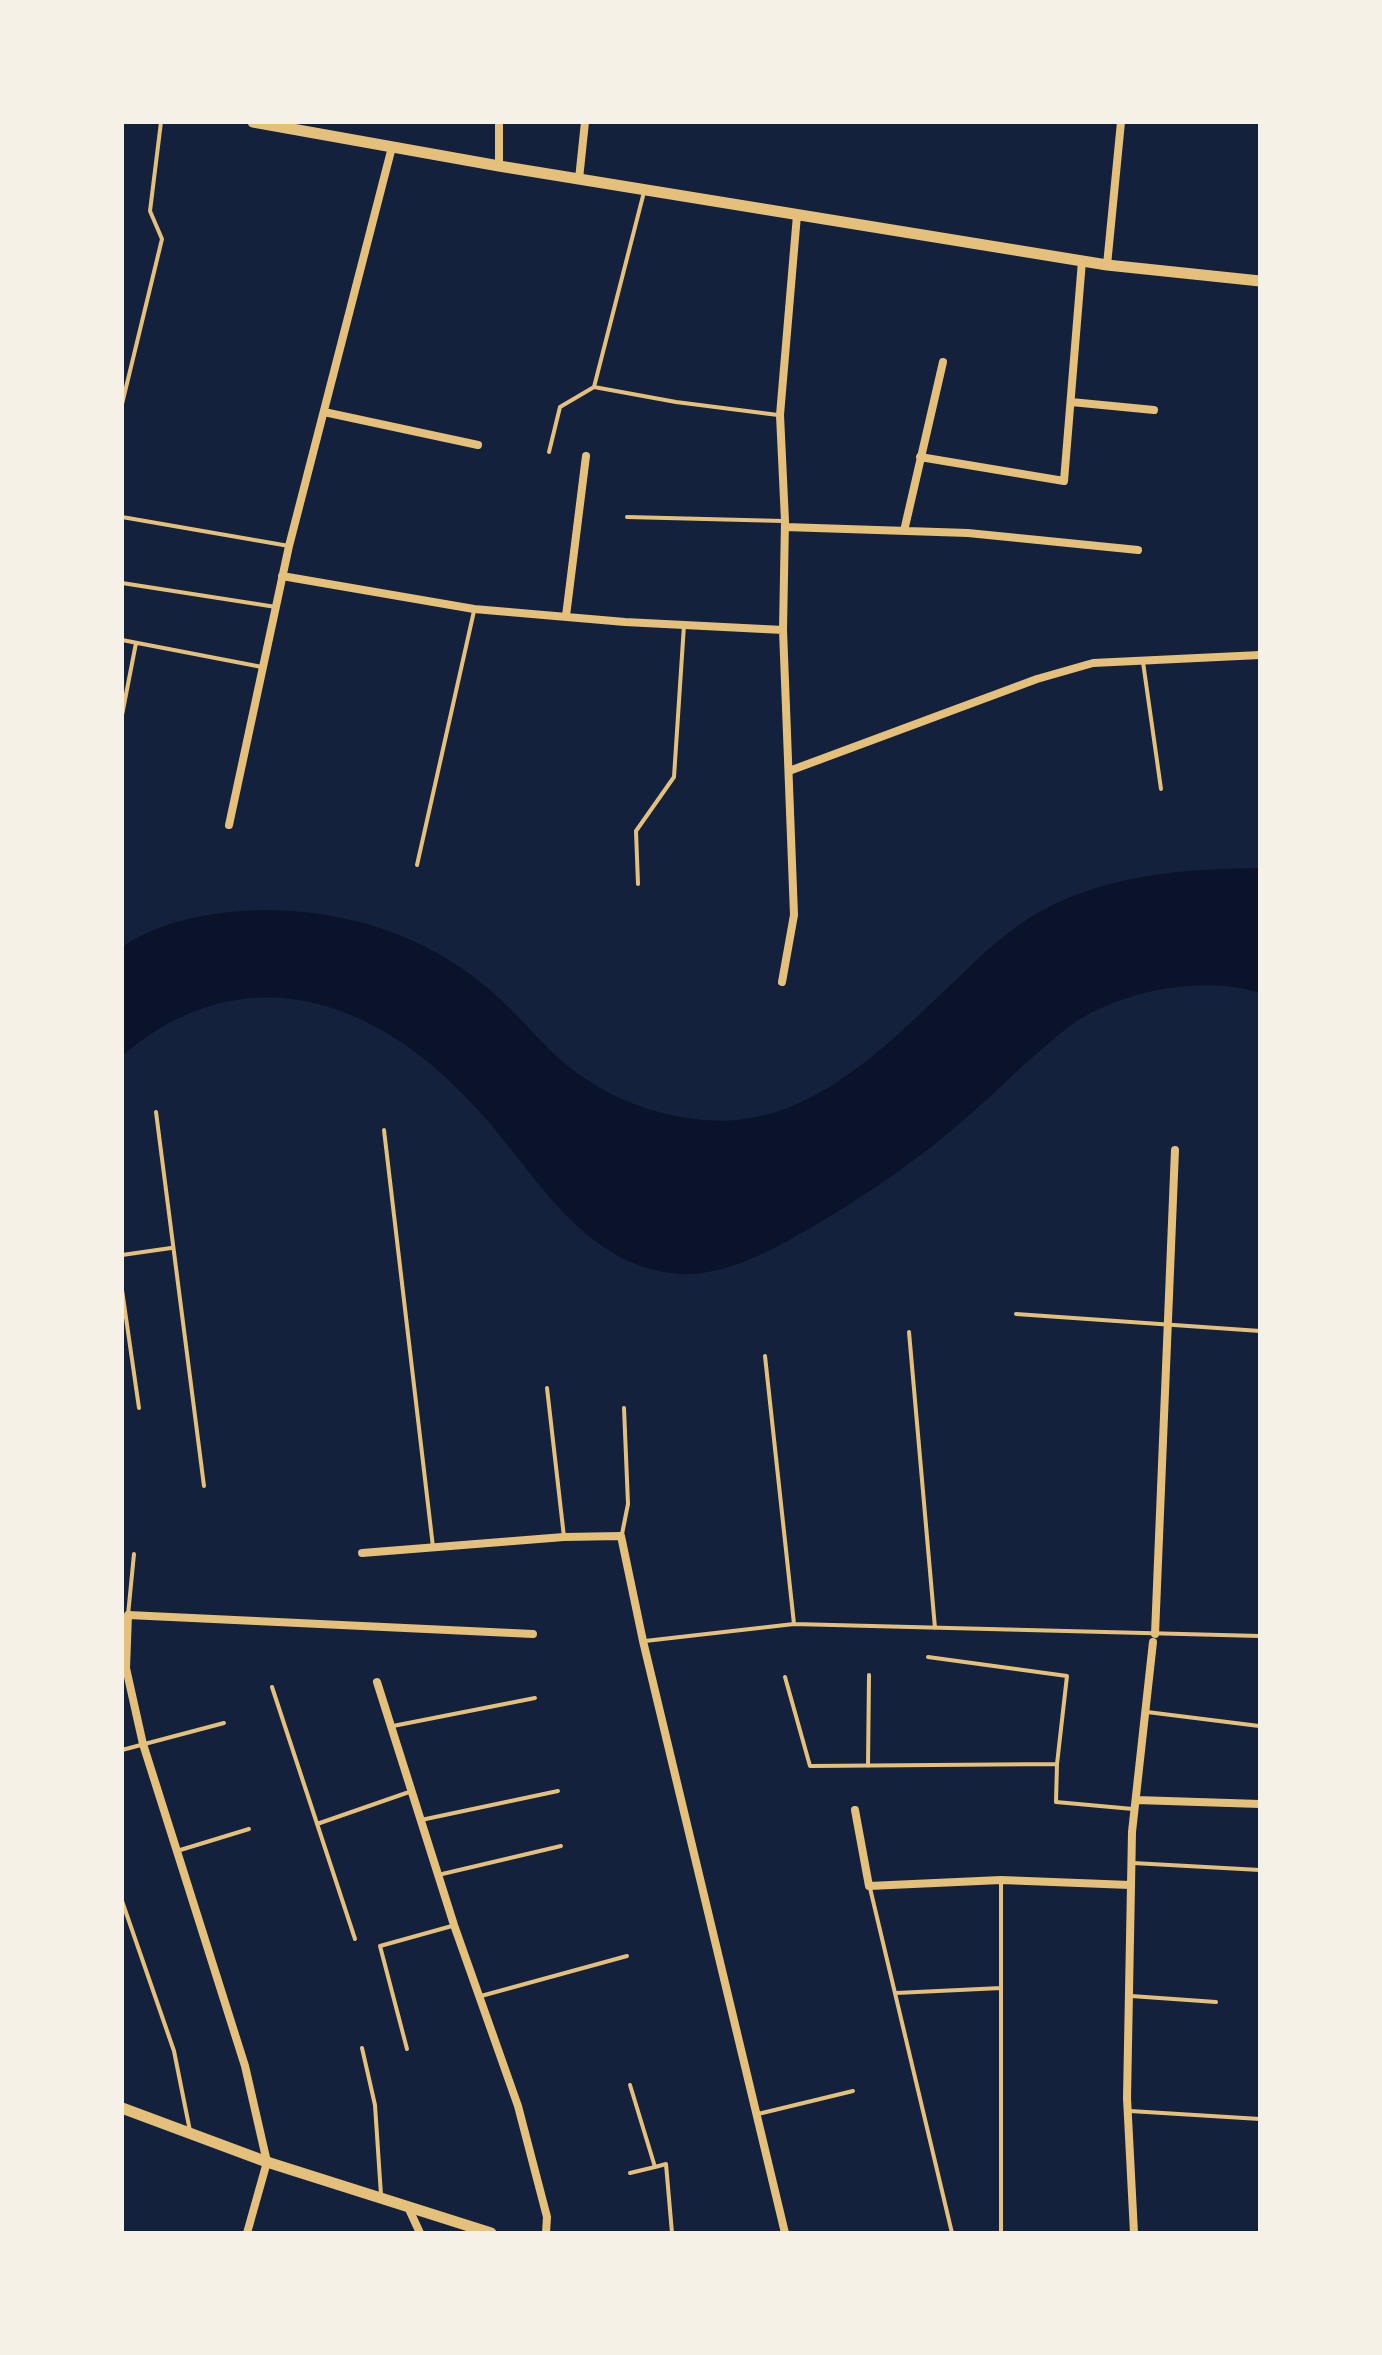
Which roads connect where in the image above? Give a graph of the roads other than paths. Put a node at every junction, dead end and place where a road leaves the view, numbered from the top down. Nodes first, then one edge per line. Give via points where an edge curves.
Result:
1 (161, 122) edge
2 (253, 122) edge
3 (499, 122) edge
4 (585, 122) edge
5 (1121, 122) edge
6 (312, 127) edge
7 (392, 147) junction
8 (499, 166) junction
9 (579, 179) junction
10 (645, 189) junction
11 (797, 215) junction
12 (1082, 261) junction
13 (1107, 265) junction
14 (1260, 281) edge
15 (943, 362) dead end
16 (594, 387) junction
17 (1071, 402) junction
18 (122, 404) edge
19 (1154, 410) dead end
20 (324, 412) junction
21 (780, 415) junction
22 (478, 445) dead end
23 (549, 452) dead end
24 (586, 456) dead end
25 (920, 457) junction
26 (122, 517) edge
27 (627, 517) dead end
28 (785, 524) junction
29 (904, 531) junction
30 (289, 546) junction
31 (1138, 550) dead end
32 (282, 576) junction
33 (122, 583) edge
34 (276, 607) junction
35 (474, 609) junction
36 (566, 616) junction
37 (684, 625) junction
38 (783, 630) junction
39 (122, 640) edge
40 (136, 643) junction
41 (1260, 655) edge
42 (1143, 659) junction
43 (262, 667) junction
44 (122, 715) edge
45 (789, 771) junction
46 (1161, 789) dead end
47 (229, 825) dead end
48 (417, 865) dead end
49 (638, 884) dead end
50 (782, 982) dead end
51 (156, 1112) dead end
52 (384, 1130) dead end
53 (1175, 1150) dead end
54 (172, 1248) junction
55 (122, 1255) edge
56 (122, 1290) edge
57 (1016, 1314) dead end
58 (1167, 1324) junction
59 (1260, 1331) edge
60 (909, 1332) dead end
61 (765, 1356) dead end
62 (547, 1388) dead end
63 (139, 1408) dead end
64 (624, 1408) dead end
65 (204, 1486) dead end
66 (621, 1536) junction
67 (564, 1537) junction
68 (433, 1547) junction
69 (362, 1553) dead end
70 (134, 1554) dead end
71 (128, 1615) junction
72 (794, 1624) junction
73 (935, 1628) junction
74 (533, 1634) dead end
75 (1260, 1636) edge
76 (1154, 1638) junction
77 (643, 1641) junction
78 (928, 1657) dead end
79 (869, 1675) dead end
80 (785, 1677) dead end
81 (377, 1682) dead end
82 (272, 1687) dead end
83 (535, 1698) dead end
84 (1144, 1711) junction
85 (224, 1723) dead end
86 (391, 1726) junction
87 (1259, 1726) edge
88 (143, 1744) junction
89 (122, 1750) edge
90 (1057, 1764) junction
91 (868, 1766) junction
92 (412, 1791) junction
93 (558, 1791) dead end
94 (1260, 1804) edge
95 (1136, 1805) junction
96 (855, 1810) dead end
97 (421, 1820) junction
98 (317, 1824) junction
99 (249, 1829) dead end
100 (561, 1846) dead end
101 (177, 1851) junction
102 (1131, 1863) junction
103 (1260, 1870) edge
104 (438, 1875) junction
105 (1001, 1880) junction
106 (1130, 1885) junction
107 (869, 1886) junction
108 (122, 1901) edge
109 (454, 1925) junction
110 (355, 1939) dead end
111 (627, 1956) dead end
112 (1001, 1988) junction
113 (896, 1993) junction
114 (478, 1996) junction
115 (1129, 1996) junction
116 (1216, 2002) dead end
117 (362, 2048) dead end
118 (407, 2049) dead end
119 (630, 2085) dead end
120 (853, 2091) dead end
121 (122, 2108) edge
122 (1128, 2111) junction
123 (756, 2114) junction
124 (1260, 2119) edge
125 (190, 2133) junction
126 (267, 2162) junction
127 (655, 2167) junction
128 (630, 2173) dead end
129 (381, 2198) junction
130 (408, 2206) junction
131 (247, 2233) edge
132 (420, 2233) edge
133 (491, 2233) edge
134 (546, 2233) edge
135 (672, 2233) edge
136 (785, 2233) edge
137 (952, 2233) edge
138 (1001, 2233) edge
139 (1134, 2233) edge

1 - 18 lane via 150,211 162,239
2 - 6 main road
3 - 8 street
4 - 9 street
5 - 13 street
6 - 7 main road
7 - 8 main road
7 - 20 street
8 - 9 main road
9 - 10 main road
10 - 11 main road
10 - 16 lane
11 - 12 main road
11 - 21 street
12 - 13 main road
12 - 17 street
13 - 14 main road
15 - 25 street
16 - 21 lane
16 - 23 lane via 560,407
17 - 19 street
17 - 25 street via 1064,481
20 - 22 street
20 - 30 street
21 - 28 street
24 - 36 street
25 - 29 street
26 - 30 lane
27 - 28 lane
28 - 29 street
28 - 38 street
29 - 31 street
30 - 32 street
32 - 34 street
32 - 35 street
33 - 34 lane
34 - 43 street
35 - 36 street
35 - 48 lane
36 - 37 street
37 - 38 street
37 - 49 lane via 674,777 636,831
38 - 45 street
39 - 40 lane
40 - 43 lane
40 - 44 lane
41 - 42 street
42 - 45 street via 1093,663 1037,679
42 - 46 lane
43 - 47 street
45 - 50 street via 794,915
51 - 54 lane
52 - 68 lane
53 - 58 street
54 - 55 lane
54 - 65 lane
56 - 63 lane
57 - 58 lane
58 - 59 lane
58 - 76 street
60 - 73 lane
61 - 72 lane
62 - 67 lane
64 - 66 lane via 628,1504
66 - 67 street
66 - 77 street
67 - 68 street
68 - 69 street
70 - 71 lane
71 - 74 street
71 - 88 street via 126,1668
72 - 73 lane
72 - 77 lane
73 - 76 lane
75 - 76 lane
76 - 84 street
77 - 123 street
78 - 90 lane via 1067,1676
79 - 91 lane
80 - 91 lane via 810,1766
81 - 86 street
82 - 98 lane
83 - 86 lane
84 - 87 lane
84 - 95 street
85 - 88 lane
86 - 92 street
88 - 89 lane
88 - 101 street
90 - 91 lane
90 - 95 lane via 1056,1802
92 - 97 street
92 - 98 lane
93 - 97 lane
94 - 95 street
95 - 102 street
96 - 107 street
97 - 104 street
98 - 110 lane
99 - 101 lane
100 - 104 lane
101 - 126 street via 245,2066
102 - 103 lane
102 - 106 street
104 - 109 street
105 - 106 street
105 - 107 street
105 - 112 lane
106 - 115 street
107 - 113 lane
108 - 125 lane via 174,2051
109 - 114 street
109 - 118 lane via 380,1946
111 - 114 lane
112 - 113 lane
112 - 138 lane
113 - 137 lane
114 - 134 street via 518,2106 547,2217
115 - 116 lane
115 - 122 street
117 - 129 lane via 375,2105
119 - 127 lane
120 - 123 lane
121 - 125 main road
122 - 124 lane
122 - 139 street
123 - 136 street
125 - 126 main road
126 - 129 main road
126 - 131 street
127 - 128 lane
127 - 135 lane via 666,2164
129 - 130 main road
130 - 132 street
130 - 133 main road

